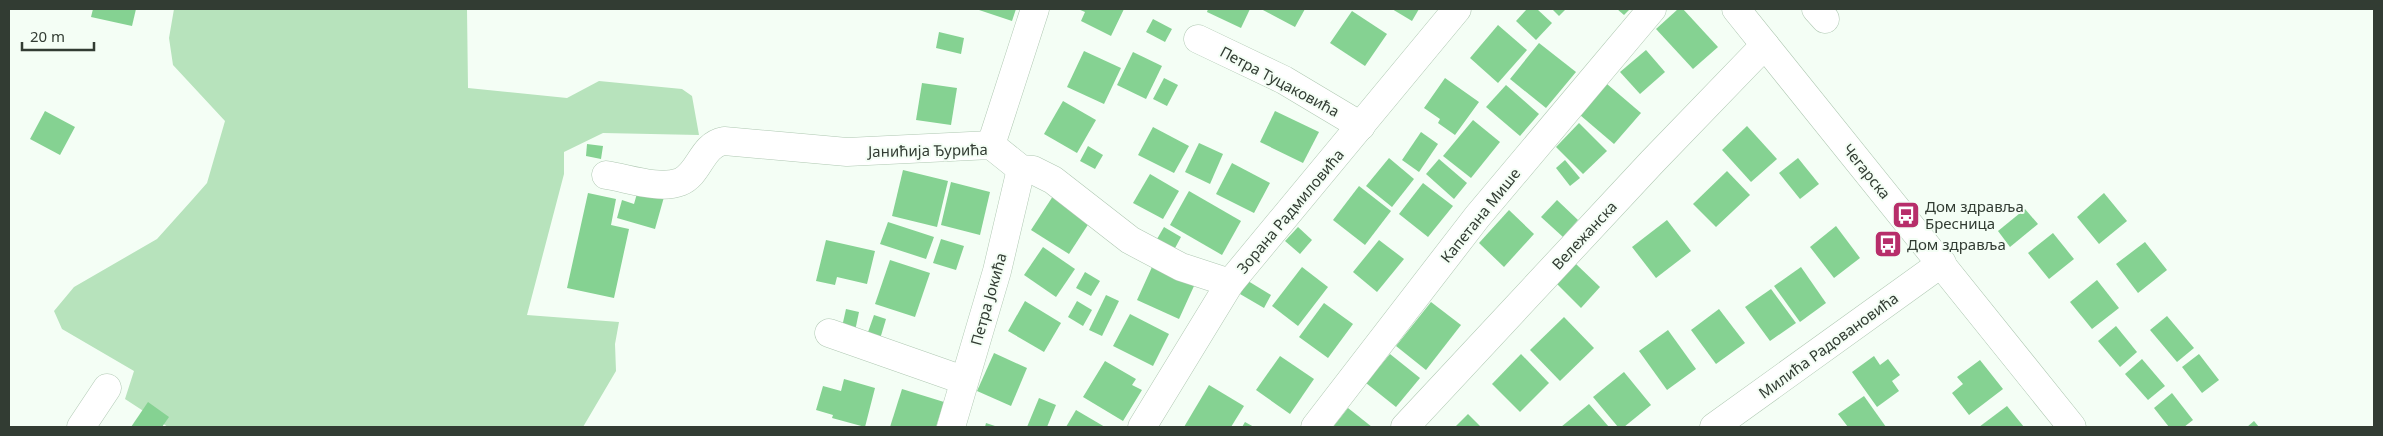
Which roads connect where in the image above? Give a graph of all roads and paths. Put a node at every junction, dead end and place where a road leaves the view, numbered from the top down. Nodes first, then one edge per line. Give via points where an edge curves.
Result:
1 (1035, 9) edge
2 (1457, 9) edge
3 (1652, 9) edge
4 (1736, 9) edge
5 (1198, 39) dead end
6 (1765, 45) junction
7 (1361, 126) junction
8 (990, 145) junction
9 (1021, 169) junction
10 (606, 175) dead end
11 (1942, 263) junction
12 (1230, 283) junction
13 (829, 333) dead end
14 (964, 380) junction
15 (107, 388) dead end
16 (1726, 424) edge
17 (81, 427) edge
18 (951, 427) edge
19 (1142, 427) edge
20 (1315, 427) edge
21 (1405, 427) edge
22 (2072, 427) edge

1 - 8 street
2 - 7 street, Зорана Радмиловића
3 - 20 street, Капетана Мише via 1477,218
4 - 6 street, Чегарска
5 - 7 street, Петра Туцаковића via 1300,88
6 - 11 street, Чегарска
6 - 21 street, Вележанска
7 - 12 street, Зорана Радмиловића
8 - 9 street, Јанићија Ђурића
8 - 10 street, Јанићија Ђурића via 847,152 724,141 709,147 688,177 679,182 664,184
9 - 12 street, Јанићија Ђурића via 1033,170 1053,180 1106,223 1156,255
9 - 14 street, Петра Јокића via 997,271
11 - 16 street, Милића Радовановића
11 - 22 street, Чегарска
12 - 19 street, Зорана Радмиловића
13 - 14 street
14 - 18 street, Петра Јокића
15 - 17 street

